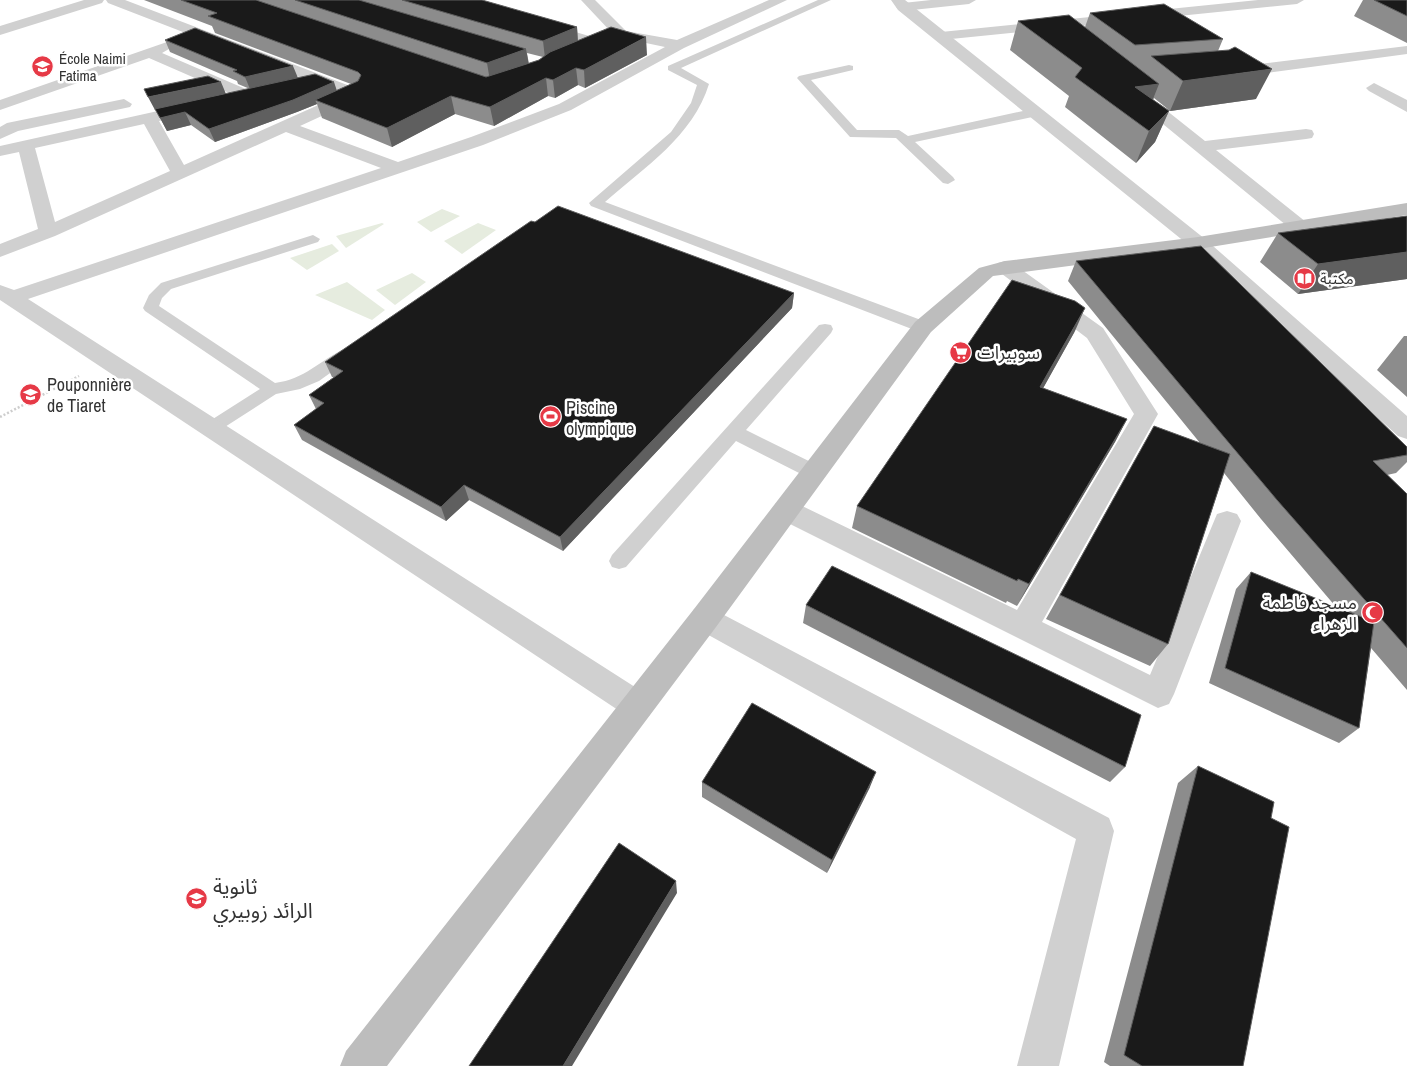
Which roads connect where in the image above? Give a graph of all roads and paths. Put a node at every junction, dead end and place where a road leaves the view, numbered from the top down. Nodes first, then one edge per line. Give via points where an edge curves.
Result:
1 (97, 0) edge
2 (113, 0) edge
3 (588, 0) edge
4 (780, 0) edge
5 (826, 0) edge
6 (969, 0) edge
7 (1297, 0) edge
8 (900, 4) edge
9 (524, 21) edge
10 (1049, 25) junction
11 (0, 31) edge
12 (199, 34) junction
13 (621, 34) junction
14 (941, 36) junction
15 (597, 42) junction
16 (1071, 42) edge
17 (679, 45) junction
18 (1407, 50) edge
19 (150, 53) junction
20 (572, 54) edge
21 (849, 68) dead end
22 (1259, 69) edge
23 (319, 80) junction
24 (1131, 81) edge
25 (223, 83) junction
26 (293, 86) edge
27 (1374, 88) dead end
28 (194, 89) edge
29 (266, 92) edge
30 (249, 96) junction
31 (137, 101) dead end
32 (0, 106) edge
33 (1407, 107) edge
34 (1037, 112) junction
35 (149, 118) junction
36 (285, 126) junction
37 (0, 134) edge
38 (1306, 134) dead end
39 (906, 140) junction
40 (26, 145) junction
41 (1202, 148) junction
42 (0, 151) edge
43 (398, 168) junction
44 (180, 173) junction
45 (948, 180) dead end
46 (1407, 209) edge
47 (1299, 226) junction
48 (48, 232) junction
49 (313, 239) dead end
50 (1198, 242) junction
51 (0, 252) edge
52 (1005, 267) junction
53 (6, 294) edge
54 (923, 327) junction
55 (825, 329) dead end
56 (359, 346) edge
57 (107, 360) junction
58 (272, 389) junction
59 (0, 417) edge
60 (211, 428) junction
61 (1407, 430) edge
62 (734, 432) junction
63 (814, 472) junction
64 (786, 510) junction
65 (1227, 521) dead end
66 (619, 561) dead end
67 (705, 618) junction
68 (1023, 628) junction
69 (638, 706) junction
70 (361, 1066) edge
71 (1038, 1066) edge

1 - 11 street
2 - 12 street
3 - 13 street
4 - 17 street
5 - 54 lane via 672,68 704,84 697,103 675,135 596,203
6 - 8 street
7 - 10 street
8 - 14 street
9 - 15 street
10 - 14 street
10 - 16 street
12 - 19 street
12 - 23 street
13 - 15 street
13 - 17 street
14 - 34 street
15 - 20 street
17 - 43 street via 565,107
18 - 22 street
19 - 25 street
19 - 32 street
21 - 39 lane via 803,78 854,134 899,134
23 - 26 street
23 - 36 street via 357,94
24 - 41 street
25 - 28 street
25 - 30 street
27 - 33 street
29 - 30 street
30 - 35 street
31 - 37 street via 14,127
34 - 39 lane
34 - 50 street
35 - 40 street
35 - 44 street
36 - 43 street
36 - 44 street
38 - 41 street
39 - 45 lane
40 - 42 street
40 - 48 street
41 - 47 street
43 - 53 street
44 - 48 street
46 - 47 main road
47 - 50 main road
48 - 51 street
49 - 58 lane via 166,286 151,302 151,308
50 - 52 main road
50 - 61 street
52 - 54 main road via 986,272
52 - 68 street via 1095,333 1146,414
53 - 57 street
54 - 63 main road
55 - 62 lane
56 - 58 lane via 312,380
57 - 59 path
57 - 60 street
58 - 60 lane
60 - 69 street
62 - 63 lane
62 - 66 lane
63 - 64 main road
64 - 67 main road
64 - 68 street
65 - 68 street via 1158,694
67 - 69 main road
67 - 71 street via 1096,831
69 - 70 main road

